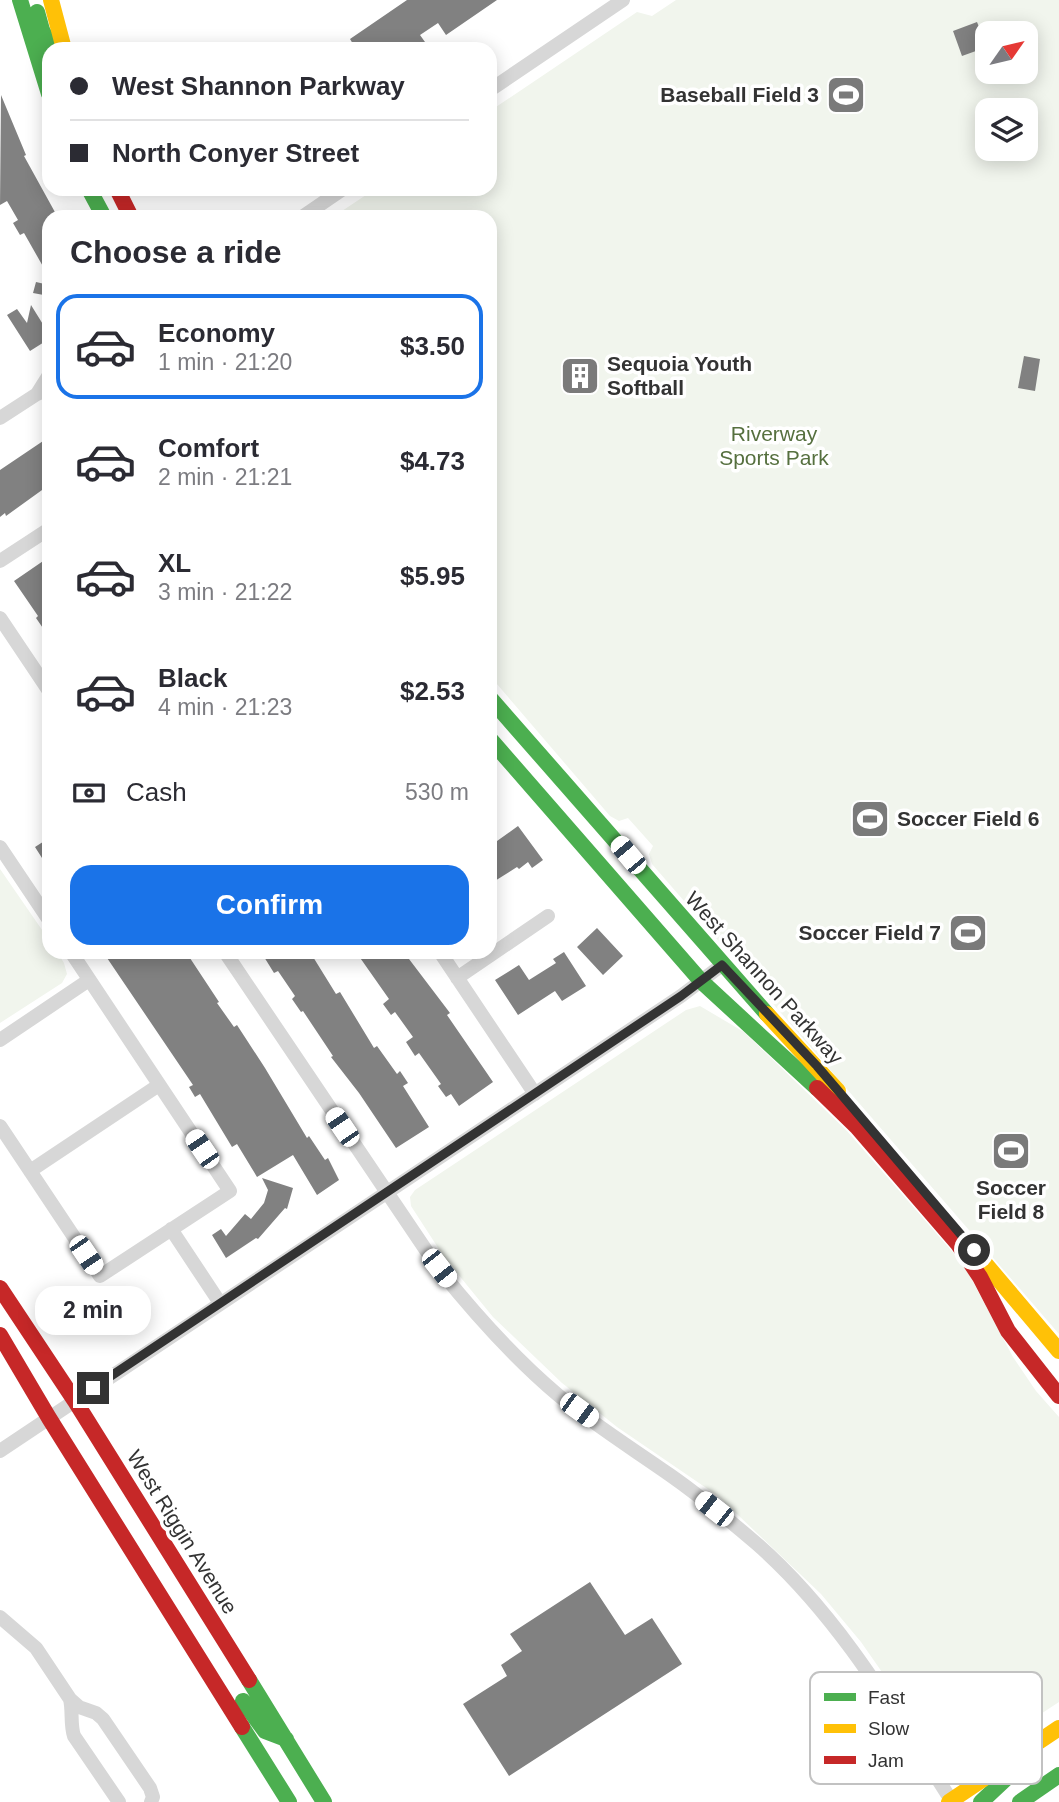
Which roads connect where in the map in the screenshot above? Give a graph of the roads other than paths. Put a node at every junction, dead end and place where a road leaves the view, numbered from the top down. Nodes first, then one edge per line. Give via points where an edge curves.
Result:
1 (20, 0) edge
2 (33, 0) edge
3 (51, 0) edge
4 (623, 0) edge
5 (48, 42) edge
6 (62, 42) edge
7 (42, 71) edge
8 (497, 85) edge
9 (333, 196) edge
10 (312, 210) edge
11 (42, 392) edge
12 (0, 418) edge
13 (42, 534) edge
14 (0, 561) edge
15 (0, 618) edge
16 (42, 681) edge
17 (497, 706) edge
18 (497, 747) edge
19 (502, 752) junction
20 (0, 847) edge
21 (628, 855) junction
22 (42, 899) edge
23 (548, 916) dead end
24 (497, 951) edge
25 (76, 959) edge
26 (230, 959) edge
27 (445, 959) edge
28 (485, 959) edge
29 (722, 965) junction
30 (457, 978) junction
31 (89, 980) junction
32 (701, 982) junction
33 (0, 1040) edge
34 (159, 1085) junction
35 (535, 1094) junction
36 (0, 1126) edge
37 (30, 1171) junction
38 (387, 1192) junction
39 (171, 1229) junction
40 (0, 1288) edge
41 (220, 1303) junction
42 (0, 1335) edge
43 (1059, 1351) edge
44 (1059, 1396) edge
45 (75, 1401) junction
46 (49, 1418) junction
47 (0, 1451) edge
48 (0, 1617) edge
49 (182, 1629) junction
50 (866, 1672) edge
51 (70, 1699) junction
52 (1059, 1729) edge
53 (286, 1739) junction
54 (1042, 1740) edge
55 (1042, 1745) edge
56 (1059, 1775) edge
57 (940, 1784) edge
58 (976, 1784) edge
59 (1000, 1784) edge
60 (951, 1801) edge
61 (119, 1802) edge
62 (151, 1802) edge
63 (289, 1802) edge
64 (324, 1802) edge
65 (981, 1802) edge
66 (1020, 1802) edge

1 - 7 street
2 - 5 street
3 - 6 street
4 - 8 street
9 - 10 street
11 - 12 street
13 - 14 street
15 - 16 street
17 - 21 street, West Shannon Parkway
18 - 19 street, West Shannon Parkway
19 - 21 street via 524,761 595,842 611,853
19 - 32 street, West Shannon Parkway
20 - 22 street
21 - 29 street, West Shannon Parkway
23 - 24 street
25 - 31 street
26 - 38 street
27 - 30 street
28 - 30 street
29 - 32 street
29 - 43 street, West Shannon Parkway via 817,1066
30 - 35 street
31 - 33 street
31 - 34 street
32 - 35 street
32 - 44 street, West Shannon Parkway via 866,1137 958,1244 1008,1331
34 - 37 street
34 - 39 street via 230,1191
35 - 38 street
36 - 37 street
37 - 39 street via 100,1276
38 - 41 street
38 - 50 street via 439,1268 488,1328 558,1395 758,1545 801,1588
39 - 41 street
40 - 45 street, West Riggin Avenue
41 - 45 street
42 - 46 street
45 - 46 street
45 - 53 street, West Riggin Avenue
46 - 47 street
46 - 49 street
48 - 51 street via 36,1648
49 - 53 street via 216,1658 265,1732
49 - 63 street
51 - 61 street via 74,1736
51 - 62 street via 103,1718 150,1788
52 - 54 street
52 - 55 street
53 - 64 street, West Riggin Avenue
56 - 66 street
57 - 60 street
58 - 60 street
59 - 65 street

